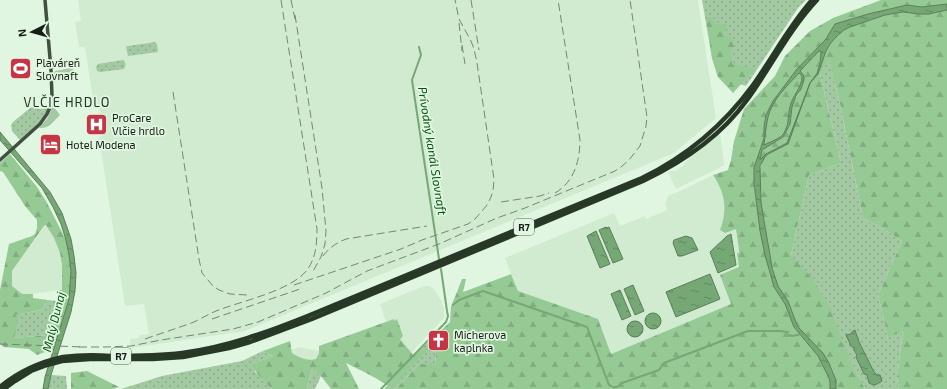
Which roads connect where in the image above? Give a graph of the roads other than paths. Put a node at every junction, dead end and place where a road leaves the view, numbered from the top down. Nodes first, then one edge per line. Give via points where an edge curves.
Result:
1 (45, 0) edge
2 (812, 0) edge
3 (817, 0) edge
4 (0, 160) edge
5 (168, 356) junction
6 (75, 358) junction
7 (0, 387) edge
8 (4, 389) edge

1 - 4 main road via 52,102 42,122
2 - 5 highway, R7 via 732,111 694,147 665,166 630,183 275,330 228,344
3 - 5 highway, R7 via 795,27 748,100 735,115 709,140 660,173 596,202 276,333 229,348
5 - 6 highway, R7 via 138,360
6 - 7 highway, R7 via 49,360 13,377
6 - 8 highway, R7 via 31,371

